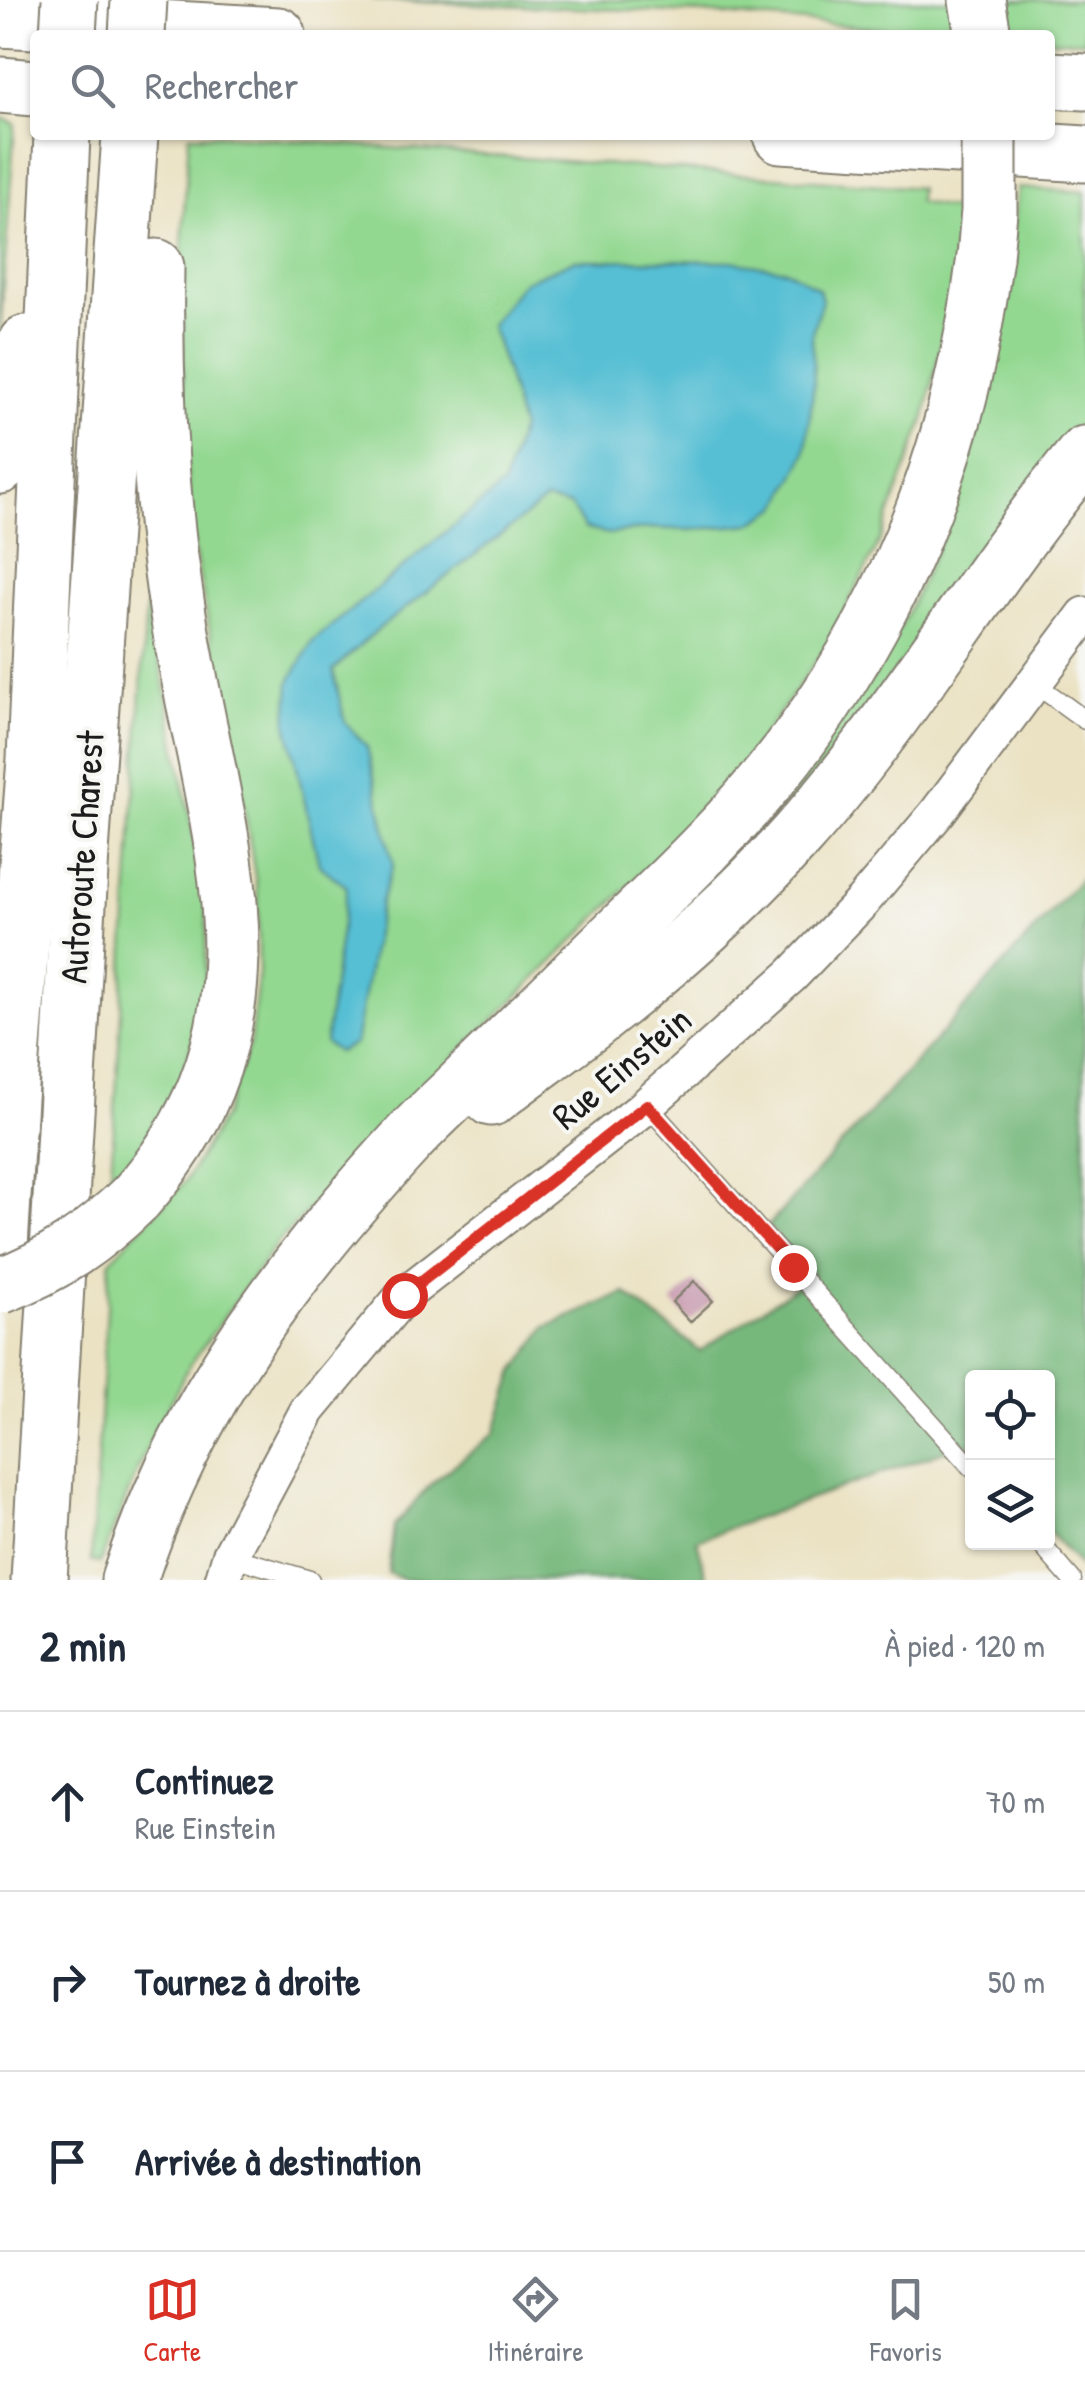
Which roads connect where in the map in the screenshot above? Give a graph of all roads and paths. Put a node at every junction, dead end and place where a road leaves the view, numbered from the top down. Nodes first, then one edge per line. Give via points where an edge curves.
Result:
1 (70, 0) edge
2 (139, 0) edge
3 (167, 0) edge
4 (978, 0) edge
5 (0, 19) edge
6 (68, 30) edge
7 (137, 30) edge
8 (166, 30) edge
9 (191, 30) edge
10 (981, 30) edge
11 (1055, 80) edge
12 (1085, 82) edge
13 (0, 86) edge
14 (30, 88) edge
15 (130, 140) edge
16 (161, 140) edge
17 (861, 140) edge
18 (989, 140) edge
19 (62, 152) edge
20 (1085, 154) edge
21 (1085, 454) edge
22 (0, 466) edge
23 (1085, 615) edge
24 (1034, 683) junction
25 (1085, 720) edge
26 (647, 1105) junction
27 (0, 1246) edge
28 (310, 1252) junction
29 (0, 1286) edge
30 (965, 1460) edge
31 (1046, 1550) edge
32 (226, 1568) edge
33 (38, 1580) edge
34 (129, 1580) edge
35 (310, 1580) edge
36 (1072, 1580) edge

1 - 6 highway, bridge
2 - 7 highway, bridge
3 - 8 highway
4 - 10 highway
5 - 9 highway
11 - 12 highway
13 - 14 highway
15 - 33 highway, Autoroute Charest
16 - 29 highway, bridge via 156,334 162,480 178,616 227,883 231,959 223,1038 188,1128 135,1198 54,1263
17 - 20 highway
18 - 28 highway, bridge via 985,257 965,378 932,491 860,647 801,736 733,819 408,1138
19 - 22 highway
19 - 27 highway, Autoroute Charest via 34,760
21 - 28 highway via 866,752 761,874 642,982 457,1124
23 - 24 street, Rue Einstein
24 - 25 lane
24 - 26 street, Rue Einstein via 862,902
26 - 30 lane
26 - 32 street, Rue Einstein via 404,1295 308,1410
28 - 34 highway via 255,1324 200,1414
31 - 36 lane
32 - 35 lane

